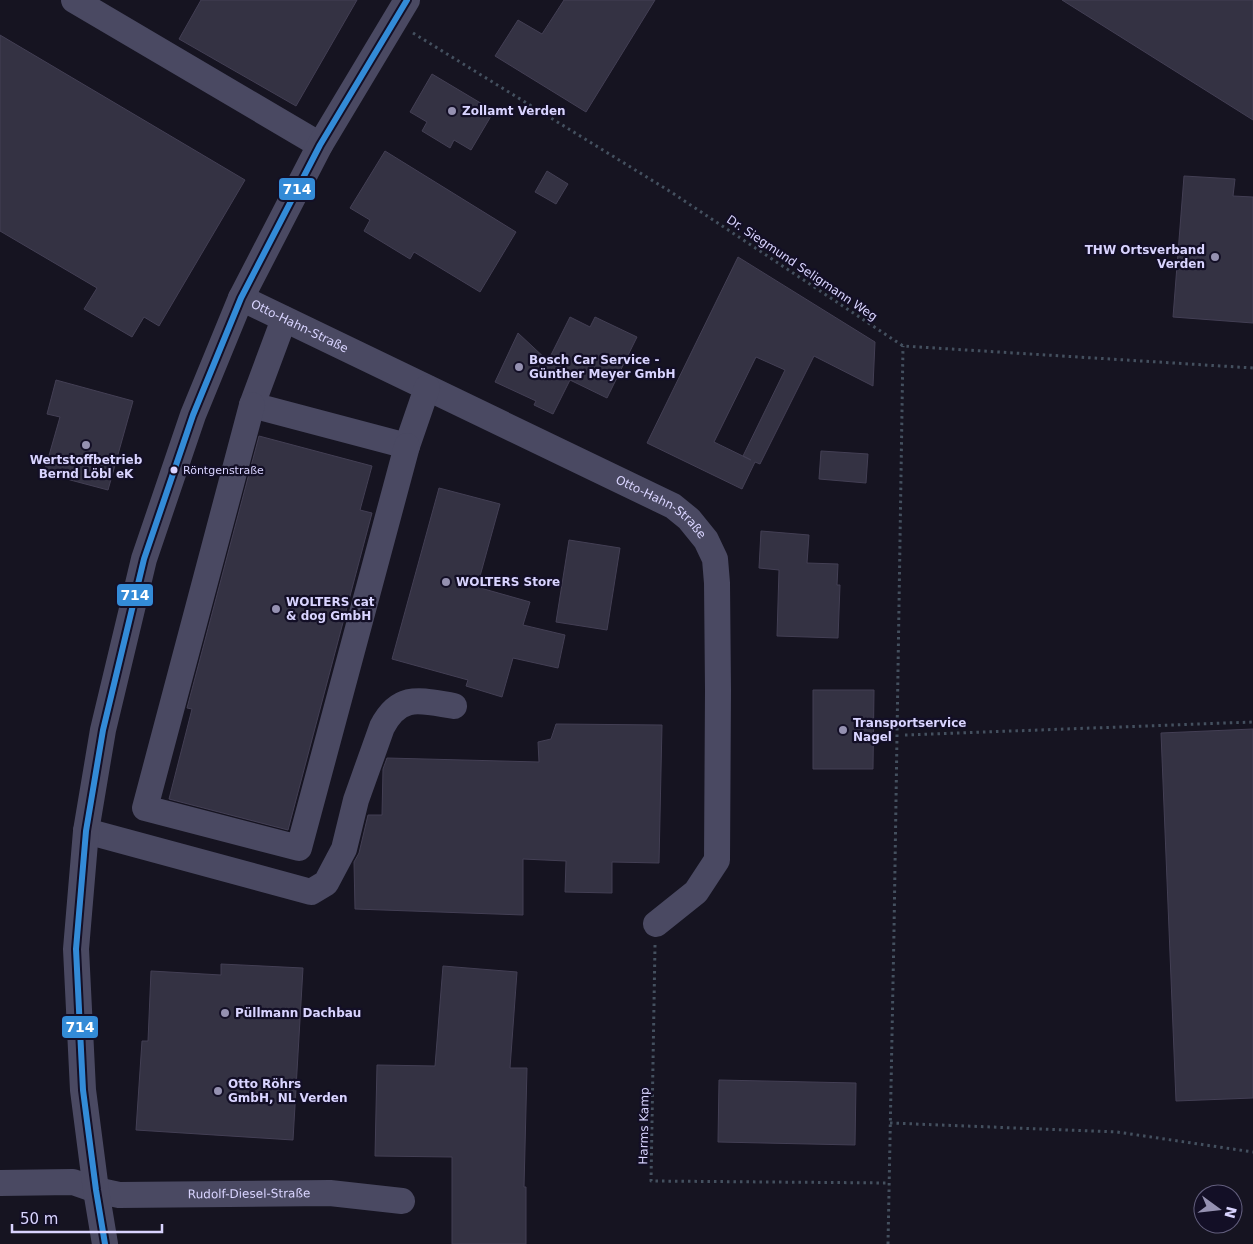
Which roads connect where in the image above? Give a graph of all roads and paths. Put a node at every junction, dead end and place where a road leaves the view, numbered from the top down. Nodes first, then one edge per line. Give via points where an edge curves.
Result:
1 (74, 0) edge
2 (400, 10) edge
3 (320, 145) junction
4 (241, 298) junction
5 (284, 319) junction
6 (902, 346) junction
7 (1253, 368) edge
8 (427, 388) junction
9 (252, 405) junction
10 (407, 446) junction
11 (454, 706) dead end
12 (1253, 722) edge
13 (905, 735) dead end
14 (86, 831) junction
15 (656, 924) joint
16 (890, 1123) junction
17 (1253, 1152) edge
18 (0, 1183) edge
19 (889, 1183) junction
20 (96, 1190) junction
21 (402, 1201) dead end
22 (105, 1244) edge
23 (888, 1244) edge

1 - 3 street
2 - 3 street
2 - 6 path, Dr. Siegmund Seligmann Weg
3 - 4 street
4 - 5 street, Otto-Hahn-Straße
4 - 14 street via 193,416 144,560 103,730
5 - 8 street, Otto-Hahn-Straße
5 - 9 street
6 - 7 path
6 - 16 path
8 - 10 street
8 - 15 street, Otto-Hahn-Straße via 673,506 706,540 715,559 717,860 696,892
9 - 10 street
9 - 10 street via 145,808 299,848
11 - 14 street via 416,700 399,706 388,716 356,800 344,849 326,882 311,892
12 - 13 path
14 - 20 street via 76,949 83,1090
15 - 19 path, Harms Kamp via 651,1181
16 - 17 path via 1117,1132
16 - 19 path
18 - 20 street, Rudolf-Diesel-Straße via 73,1182
19 - 23 path
20 - 21 street, Rudolf-Diesel-Straße via 119,1195 330,1193
20 - 22 street

